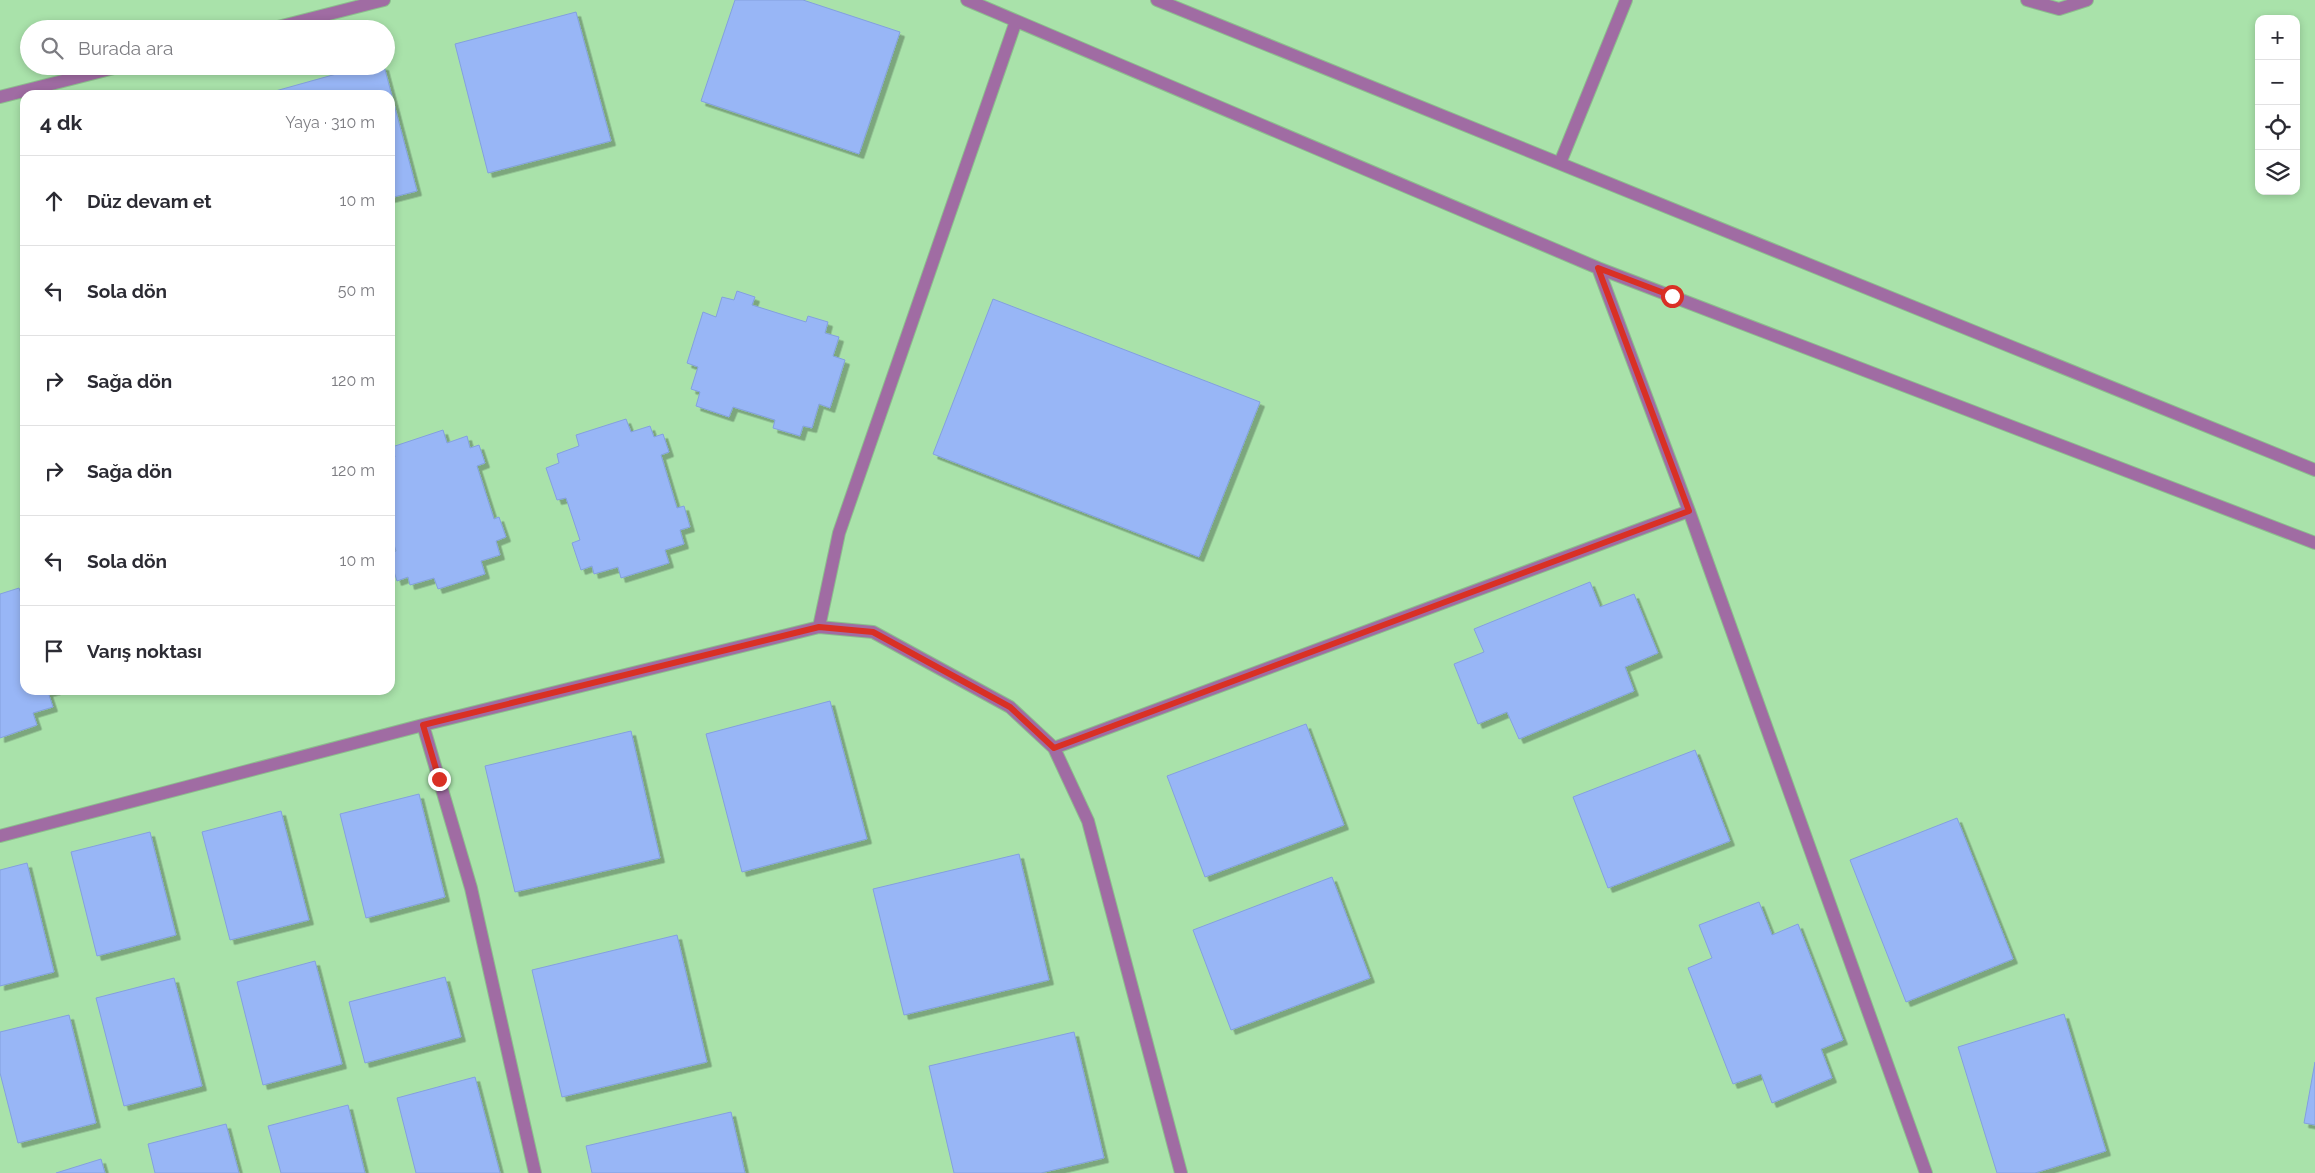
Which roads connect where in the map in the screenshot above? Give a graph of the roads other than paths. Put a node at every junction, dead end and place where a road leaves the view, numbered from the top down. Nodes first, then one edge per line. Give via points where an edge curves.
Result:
1 (384, 0) edge
2 (966, 0) edge
3 (1157, 0) edge
4 (1626, 0) edge
5 (2027, 0) edge
6 (2087, 0) edge
7 (305, 20) edge
8 (1016, 21) junction
9 (87, 75) edge
10 (28, 90) edge
11 (20, 92) edge
12 (0, 97) edge
13 (1560, 163) junction
14 (1598, 268) junction
15 (2315, 470) edge
16 (1689, 511) junction
17 (2315, 543) edge
18 (819, 627) junction
19 (423, 725) junction
20 (1054, 748) junction
21 (0, 836) edge
22 (535, 1173) edge
23 (1181, 1173) edge
24 (1926, 1173) edge

1 - 7 street
2 - 8 street
3 - 13 street
4 - 13 street
5 - 6 street via 2059,9
8 - 14 street
8 - 18 street via 839,533
9 - 10 street
11 - 12 street
13 - 15 street
14 - 16 street
14 - 17 street
16 - 20 street
16 - 24 street
18 - 19 street
18 - 20 street via 873,632 1010,707
19 - 21 street
19 - 22 street via 471,888
20 - 23 street via 1088,821

